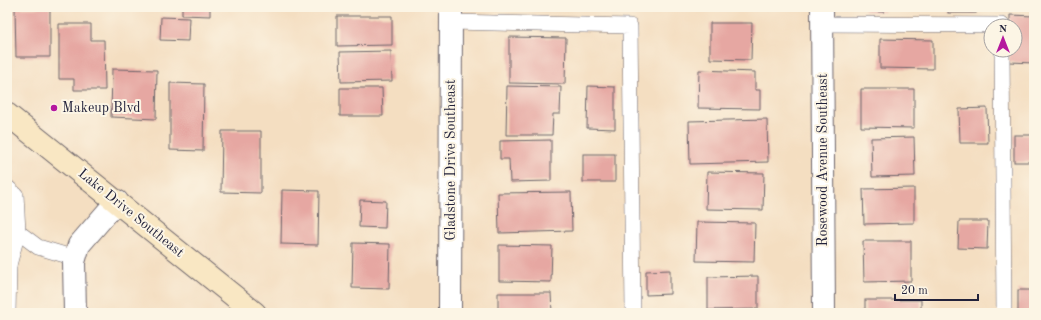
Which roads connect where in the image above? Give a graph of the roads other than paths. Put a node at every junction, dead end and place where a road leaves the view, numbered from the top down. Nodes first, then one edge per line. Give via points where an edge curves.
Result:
1 (452, 14) edge
2 (822, 16) edge
3 (983, 24) edge
4 (1002, 58) edge
5 (7, 114) edge
6 (7, 187) edge
7 (117, 201) junction
8 (12, 229) edge
9 (75, 258) junction
10 (8, 265) edge
11 (8, 313) edge
12 (75, 313) edge
13 (255, 313) edge
14 (450, 313) edge
15 (633, 313) edge
16 (824, 313) edge
17 (1004, 313) edge

1 - 14 street, Gladstone Drive Southeast
1 - 15 lane via 630,26
2 - 3 lane
2 - 16 street, Rosewood Avenue Southeast
4 - 17 lane
5 - 7 main road, Lake Drive Southeast
6 - 8 lane via 16,195
7 - 9 street via 80,245
7 - 13 main road, Lake Drive Southeast
8 - 9 lane via 38,247
8 - 10 lane
9 - 12 street
10 - 11 lane

